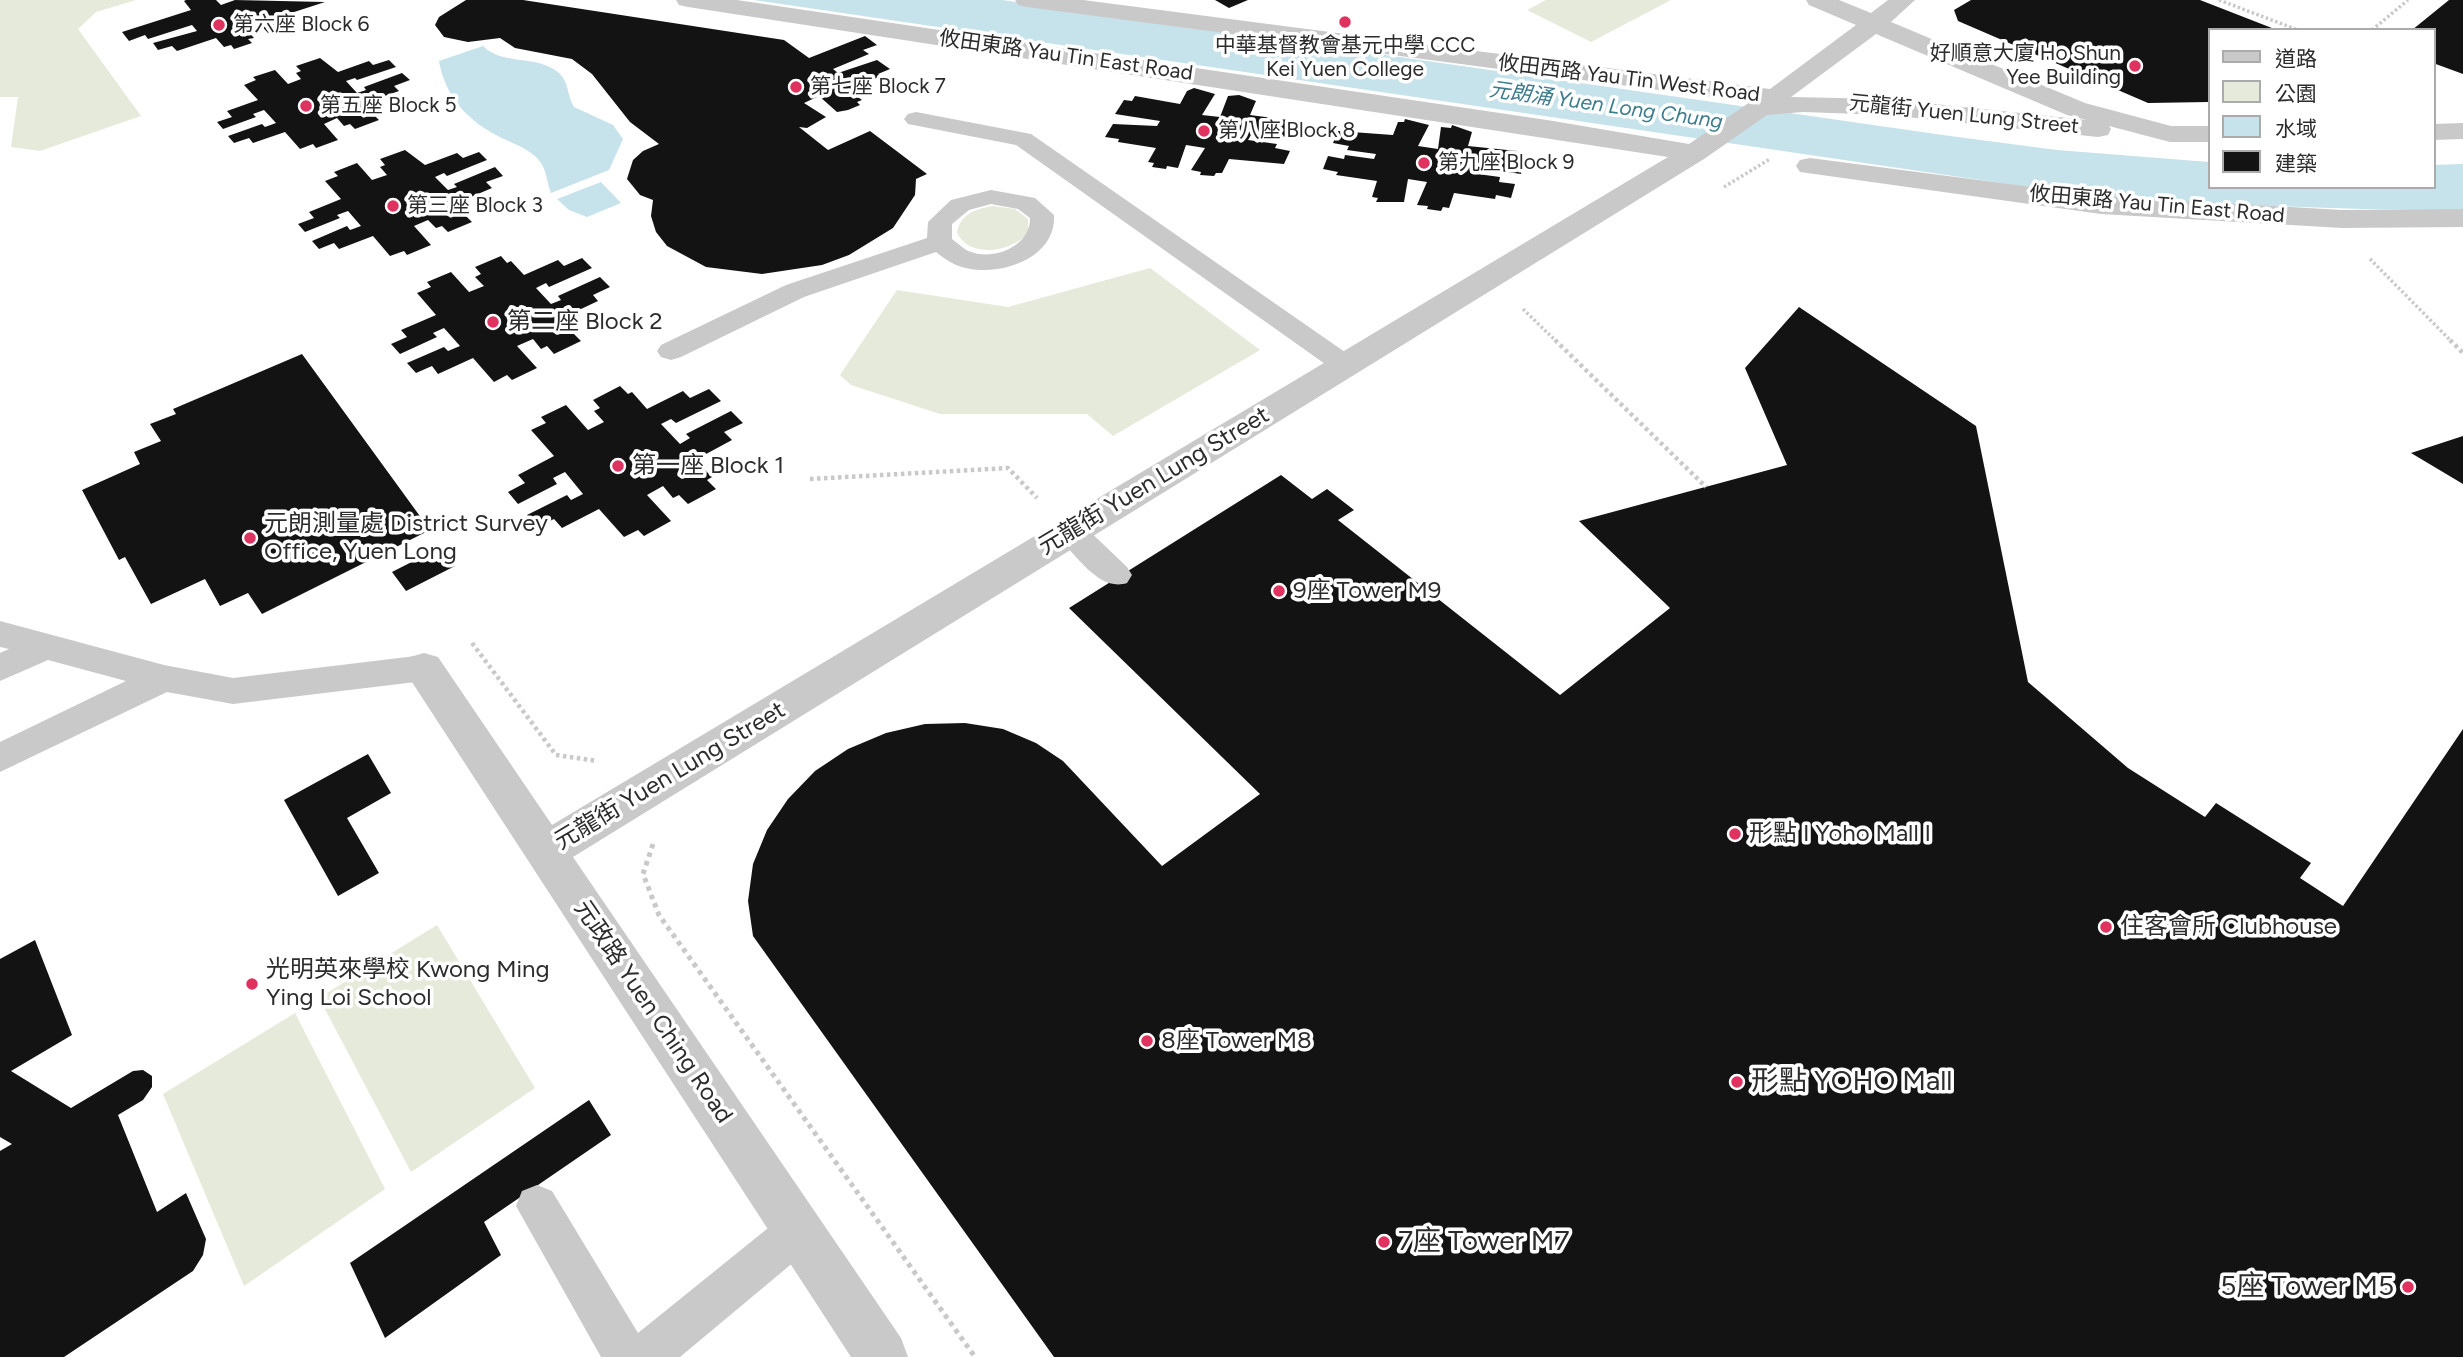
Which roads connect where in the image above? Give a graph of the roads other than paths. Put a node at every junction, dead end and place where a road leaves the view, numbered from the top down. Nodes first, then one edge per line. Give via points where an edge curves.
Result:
1 (688, 0) edge
2 (1027, 0) edge
3 (1033, 0) edge
4 (1818, 0) edge
5 (1903, 0) edge
6 (1872, 23) junction
7 (1767, 102) junction
8 (916, 119) dead end
9 (2463, 131) edge
10 (2435, 132) edge
11 (2170, 134) junction
12 (2208, 134) edge
13 (1703, 147) junction
14 (1810, 166) dead end
15 (1083, 179) junction
16 (1022, 201) junction
17 (2463, 218) edge
18 (939, 242) junction
19 (671, 351) dead end
20 (1345, 365) junction
21 (1070, 532) junction
22 (1115, 575) dead end
23 (0, 634) edge
24 (46, 646) junction
25 (0, 667) edge
26 (424, 668) joint
27 (164, 678) junction
28 (0, 758) edge
29 (546, 851) junction
30 (537, 1206) dead end
31 (798, 1231) junction
32 (627, 1357) edge
33 (644, 1357) edge
34 (882, 1357) edge

1 - 13 street, 攸田東路 Yau Tin East Road via 1533,126
2 - 3 street, 攸田西路 Yau Tin West Road
3 - 7 street, 攸田西路 Yau Tin West Road
4 - 6 street
5 - 6 street, 元龍街 Yuen Lung Street
6 - 7 street, 元龍街 Yuen Lung Street
6 - 11 street via 2076,109
7 - 11 street, 元龍街 Yuen Lung Street via 1857,103 2035,125
7 - 13 street, 元龍街 Yuen Lung Street
8 - 15 lane via 1023,139
9 - 10 street
11 - 12 street
13 - 20 street, 元龍街 Yuen Lung Street
14 - 17 street, 攸田東路 Yau Tin East Road via 2101,205 2342,219
15 - 16 lane
15 - 20 lane
16 - 18 lane via 991,197 960,205 940,222
16 - 18 lane via 1044,217 1046,228 1031,249 1016,257 961,258
18 - 19 lane via 795,291
20 - 21 street, 元龍街 Yuen Lung Street
21 - 22 lane
21 - 29 street, 元龍街 Yuen Lung Street
23 - 24 lane
24 - 25 lane
24 - 27 lane
26 - 27 lane via 233,691
26 - 29 street, 元政路 Yuen Ching Road
27 - 28 lane
29 - 31 street, 元政路 Yuen Ching Road
30 - 32 lane
31 - 33 lane
31 - 34 street, 元政路 Yuen Ching Road

